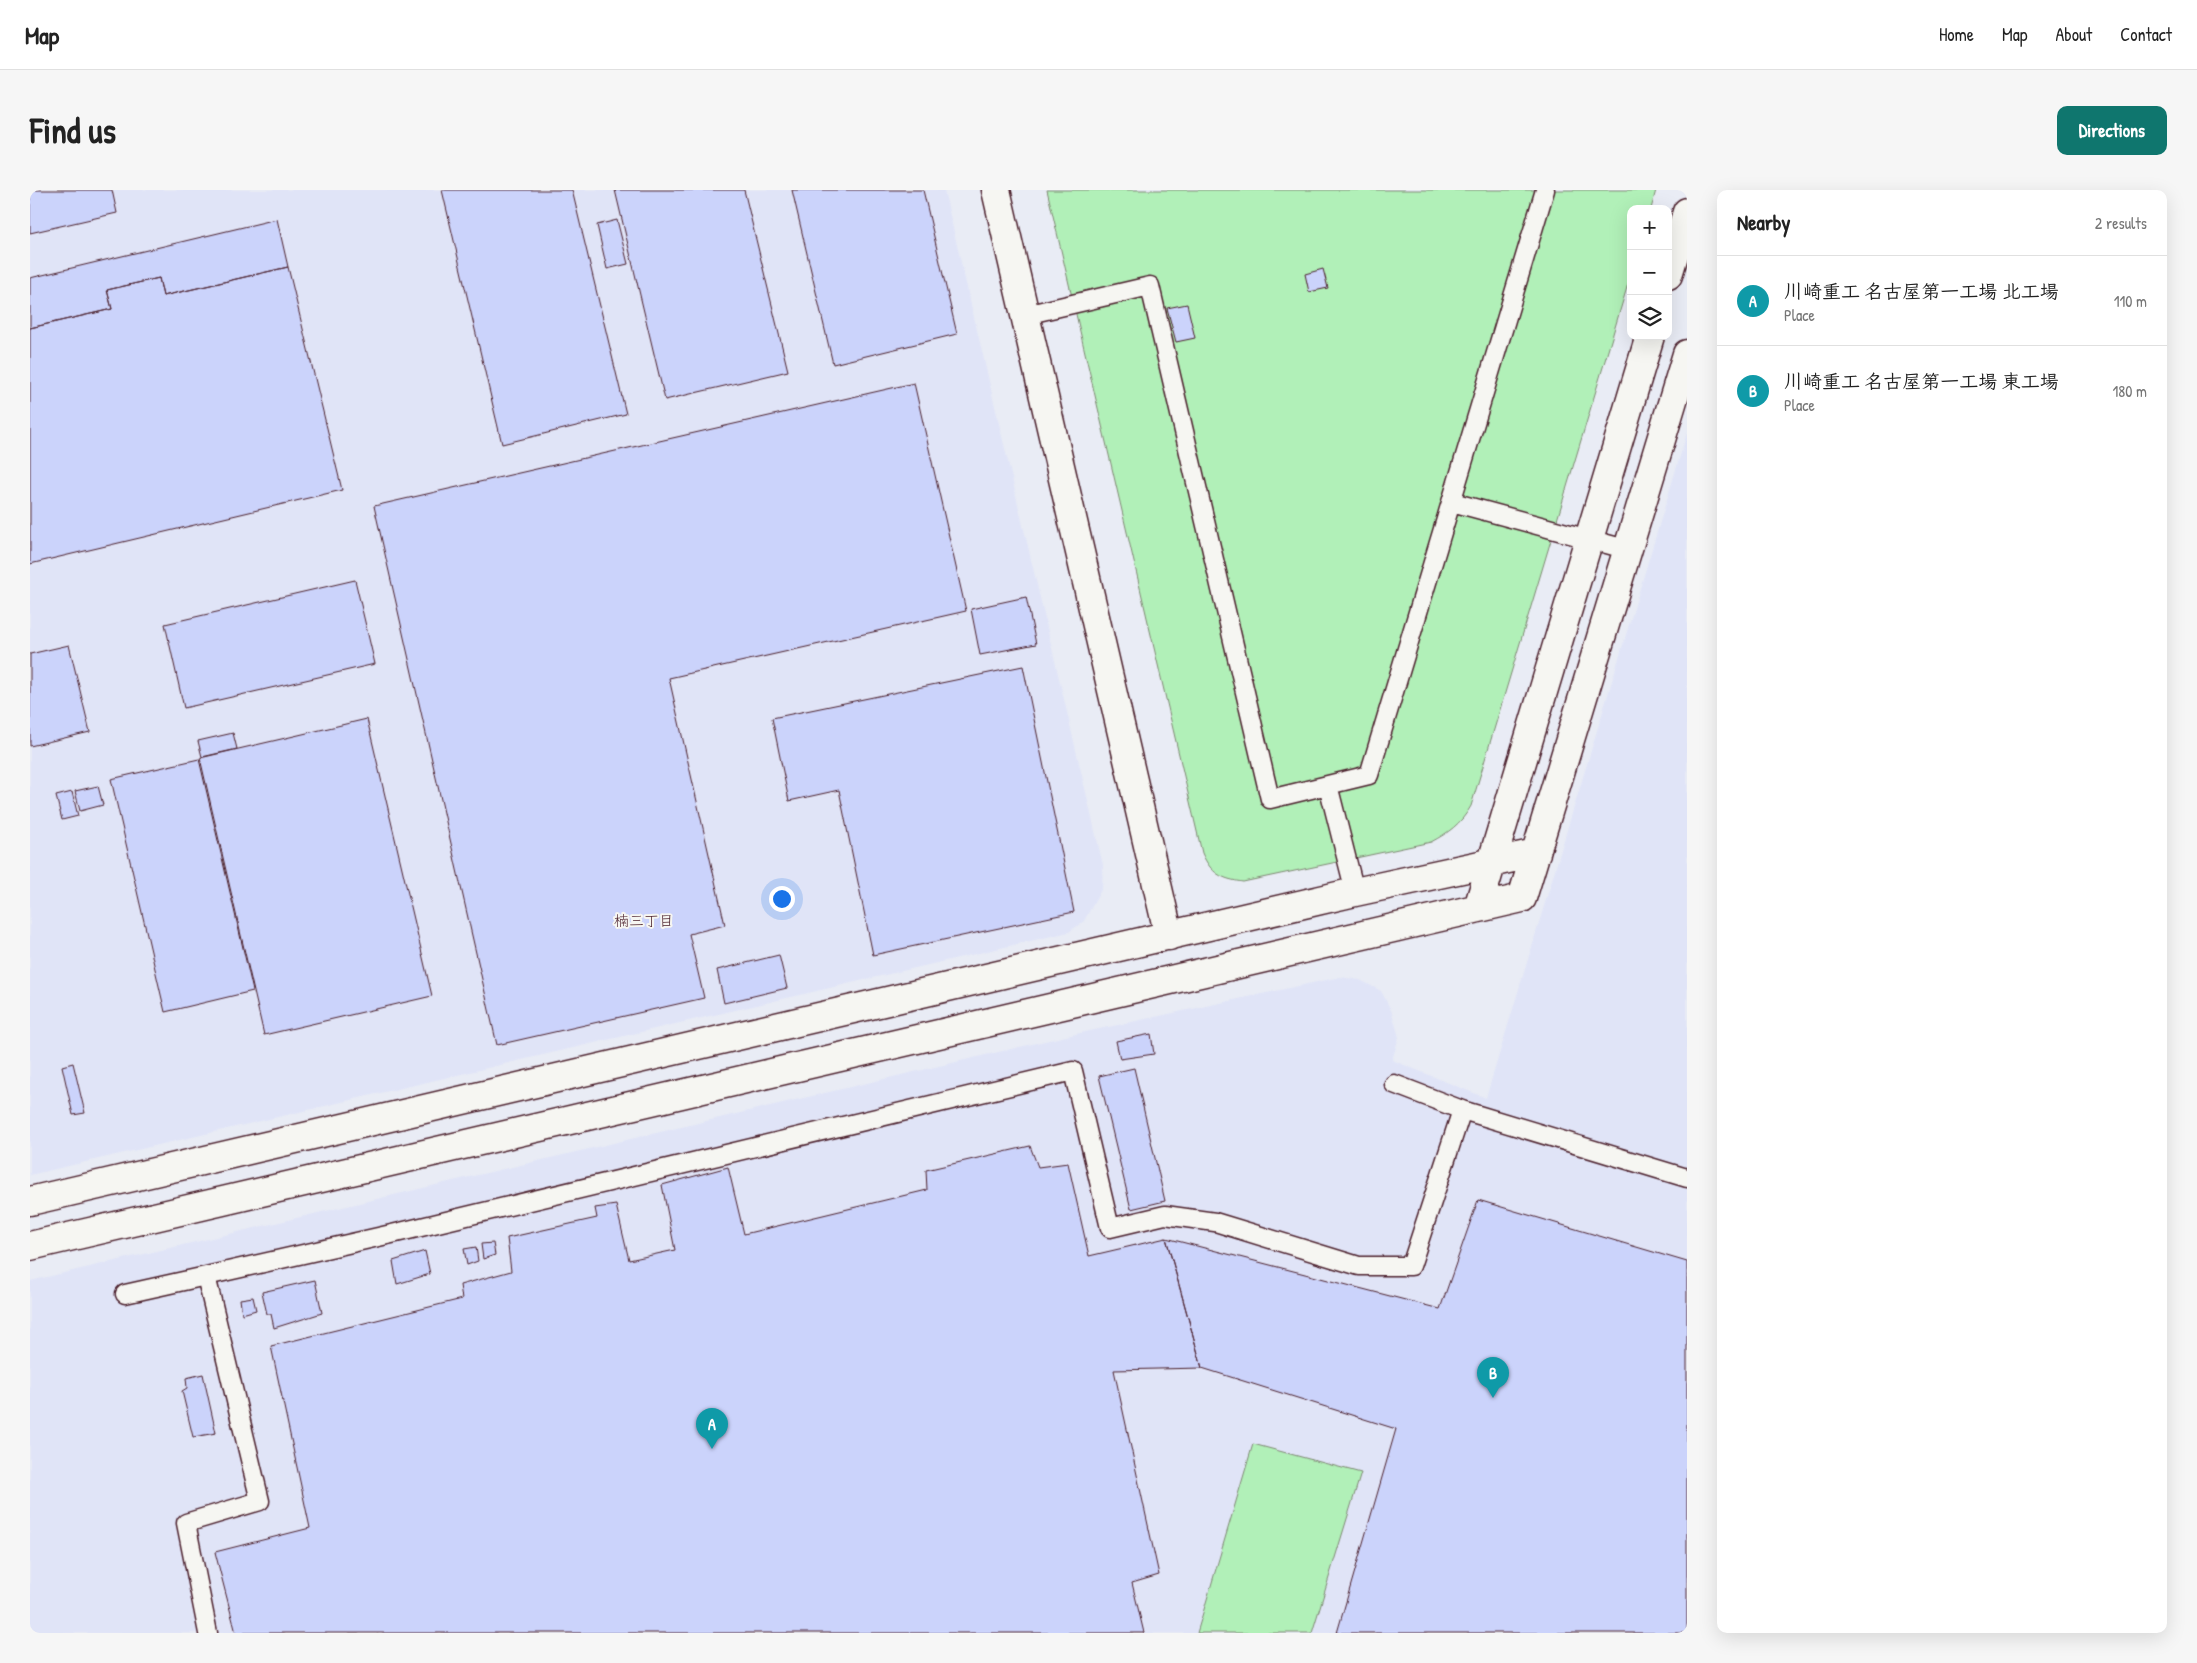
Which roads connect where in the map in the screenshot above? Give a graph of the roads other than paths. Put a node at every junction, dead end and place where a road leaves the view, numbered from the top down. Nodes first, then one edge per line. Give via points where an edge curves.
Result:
1 (996, 190) edge
2 (1546, 190) edge
3 (1687, 212) edge
4 (1672, 262) edge
5 (1025, 314) junction
6 (1649, 340) edge
7 (1687, 354) edge
8 (1452, 502) junction
9 (1589, 539) junction
10 (1629, 550) junction
11 (1328, 785) junction
12 (1536, 853) junction
13 (1492, 862) junction
14 (1355, 892) junction
15 (1478, 908) junction
16 (1169, 936) junction
17 (1394, 1084) dead end
18 (1462, 1110) junction
19 (1687, 1178) edge
20 (30, 1200) edge
21 (30, 1246) edge
22 (206, 1276) junction
23 (126, 1294) dead end
24 (208, 1633) edge

1 - 5 street
2 - 8 lane
3 - 4 street
5 - 11 lane via 1150,286 1270,798
5 - 16 street
6 - 9 street
7 - 10 street
8 - 9 lane
8 - 11 lane via 1370,775
9 - 10 lane
9 - 13 street
10 - 12 street
11 - 14 lane
12 - 13 street
12 - 15 street via 1522,898
13 - 14 street
13 - 15 street
14 - 16 street
15 - 21 street
16 - 20 street
17 - 18 lane
18 - 19 lane
18 - 22 lane via 1411,1266 1359,1266 1215,1222 1165,1216 1110,1228 1073,1072
22 - 23 lane
22 - 24 lane via 260,1501 186,1522

